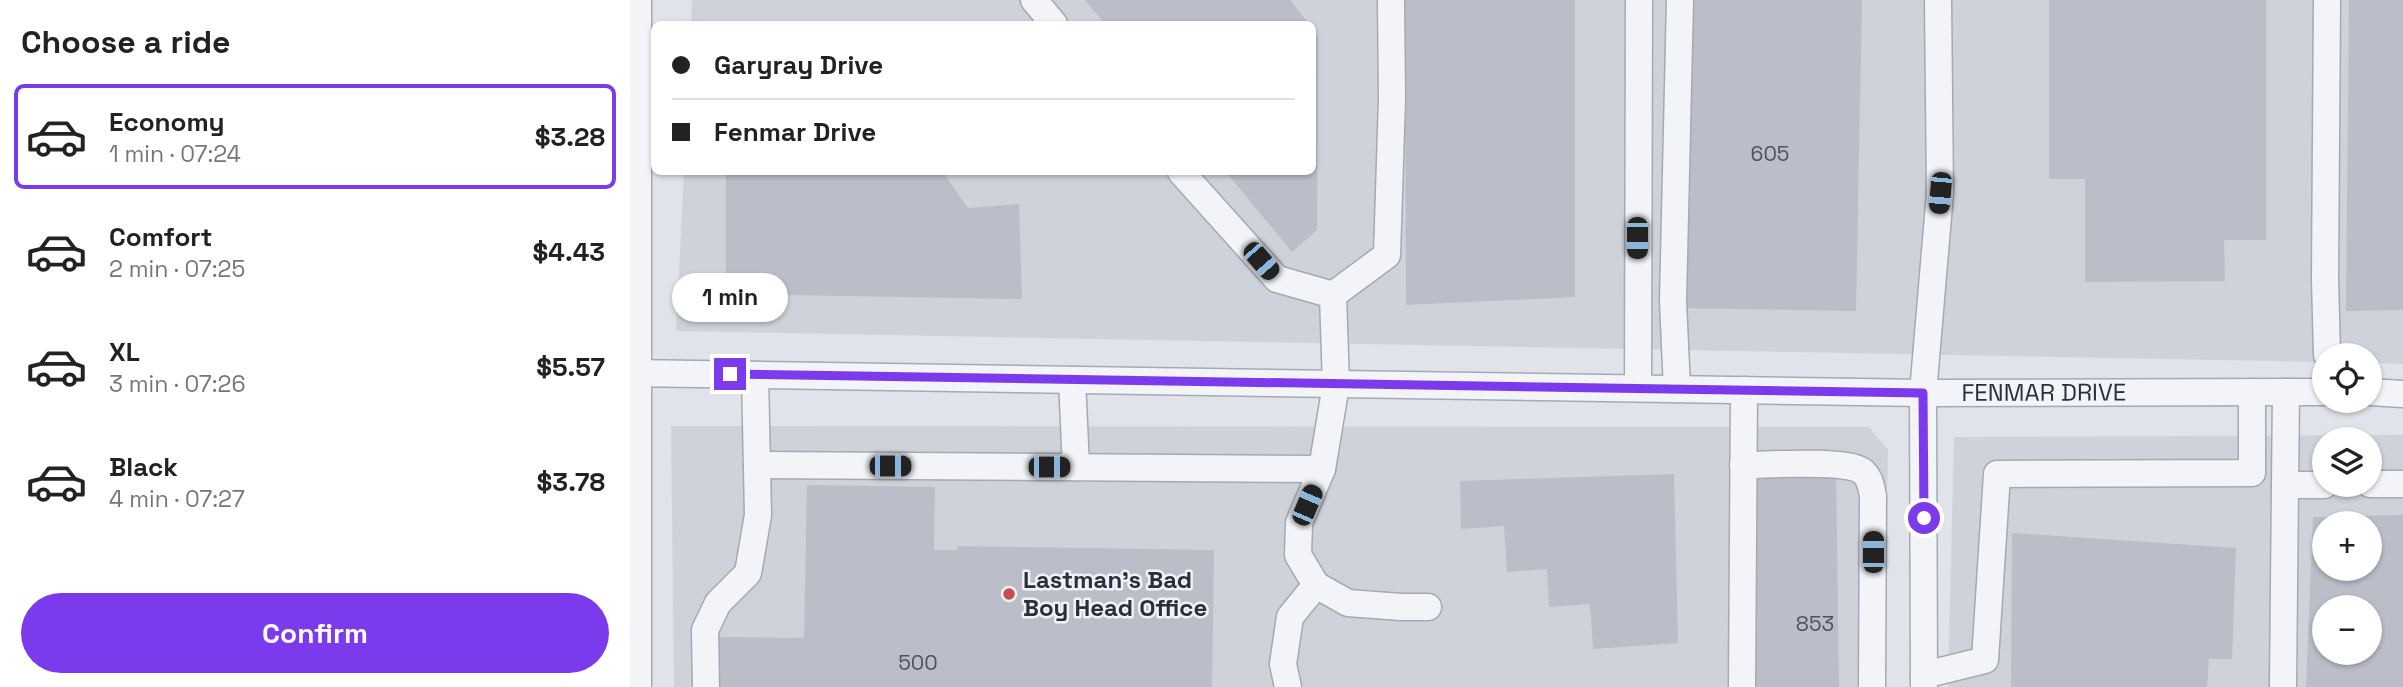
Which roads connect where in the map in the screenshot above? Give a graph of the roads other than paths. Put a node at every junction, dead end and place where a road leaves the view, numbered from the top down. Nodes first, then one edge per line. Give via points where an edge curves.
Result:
1 (638, 0) edge
2 (1034, 0) edge
3 (1391, 0) edge
4 (1639, 0) edge
5 (1680, 0) edge
6 (1938, 0) edge
7 (2327, 0) edge
8 (1052, 21) edge
9 (1184, 175) edge
10 (1333, 295) junction
11 (2327, 343) edge
12 (634, 373) edge
13 (755, 375) junction
14 (1072, 380) junction
15 (1336, 384) junction
16 (1638, 388) junction
17 (1677, 389) junction
18 (1744, 390) junction
19 (2252, 392) junction
20 (2286, 392) junction
21 (2312, 392) edge
22 (1923, 393) junction
23 (2382, 393) edge
24 (2403, 394) edge
25 (757, 465) junction
26 (1743, 465) junction
27 (1076, 467) junction
28 (1322, 469) junction
29 (2382, 484) edge
30 (2403, 484) edge
31 (2285, 485) junction
32 (2312, 485) edge
33 (1316, 585) junction
34 (1428, 607) dead end
35 (1924, 681) edge
36 (638, 687) edge
37 (706, 687) edge
38 (1288, 687) edge
39 (1742, 687) edge
40 (1872, 687) edge
41 (2283, 687) edge

1 - 12 street
2 - 8 street
3 - 10 street via 1387,255
4 - 16 street
5 - 17 street via 1673,301
6 - 22 street via 1940,193
7 - 11 street
9 - 10 street via 1276,279
10 - 15 street
12 - 13 street, FENMAR DRIVE
12 - 36 street
13 - 14 street, FENMAR DRIVE
13 - 25 street
14 - 15 street, FENMAR DRIVE
14 - 27 street
15 - 16 street, FENMAR DRIVE
15 - 28 street
16 - 17 street, FENMAR DRIVE
17 - 18 street, FENMAR DRIVE
18 - 22 street, FENMAR DRIVE
18 - 26 street
19 - 20 street, FENMAR DRIVE
19 - 22 street, FENMAR DRIVE
19 - 35 street via 2252,472 1997,474 1985,660
20 - 21 street, FENMAR DRIVE
20 - 31 street
22 - 35 street
23 - 24 street
25 - 27 street
25 - 37 street via 758,515 748,573 718,603 705,630
26 - 39 street
26 - 40 street via 1839,465 1860,469 1869,478 1873,496
27 - 28 street
28 - 33 street via 1299,523 1298,555
29 - 30 street
31 - 32 street
31 - 41 street
33 - 34 street via 1348,603
33 - 38 street via 1290,617 1283,663

